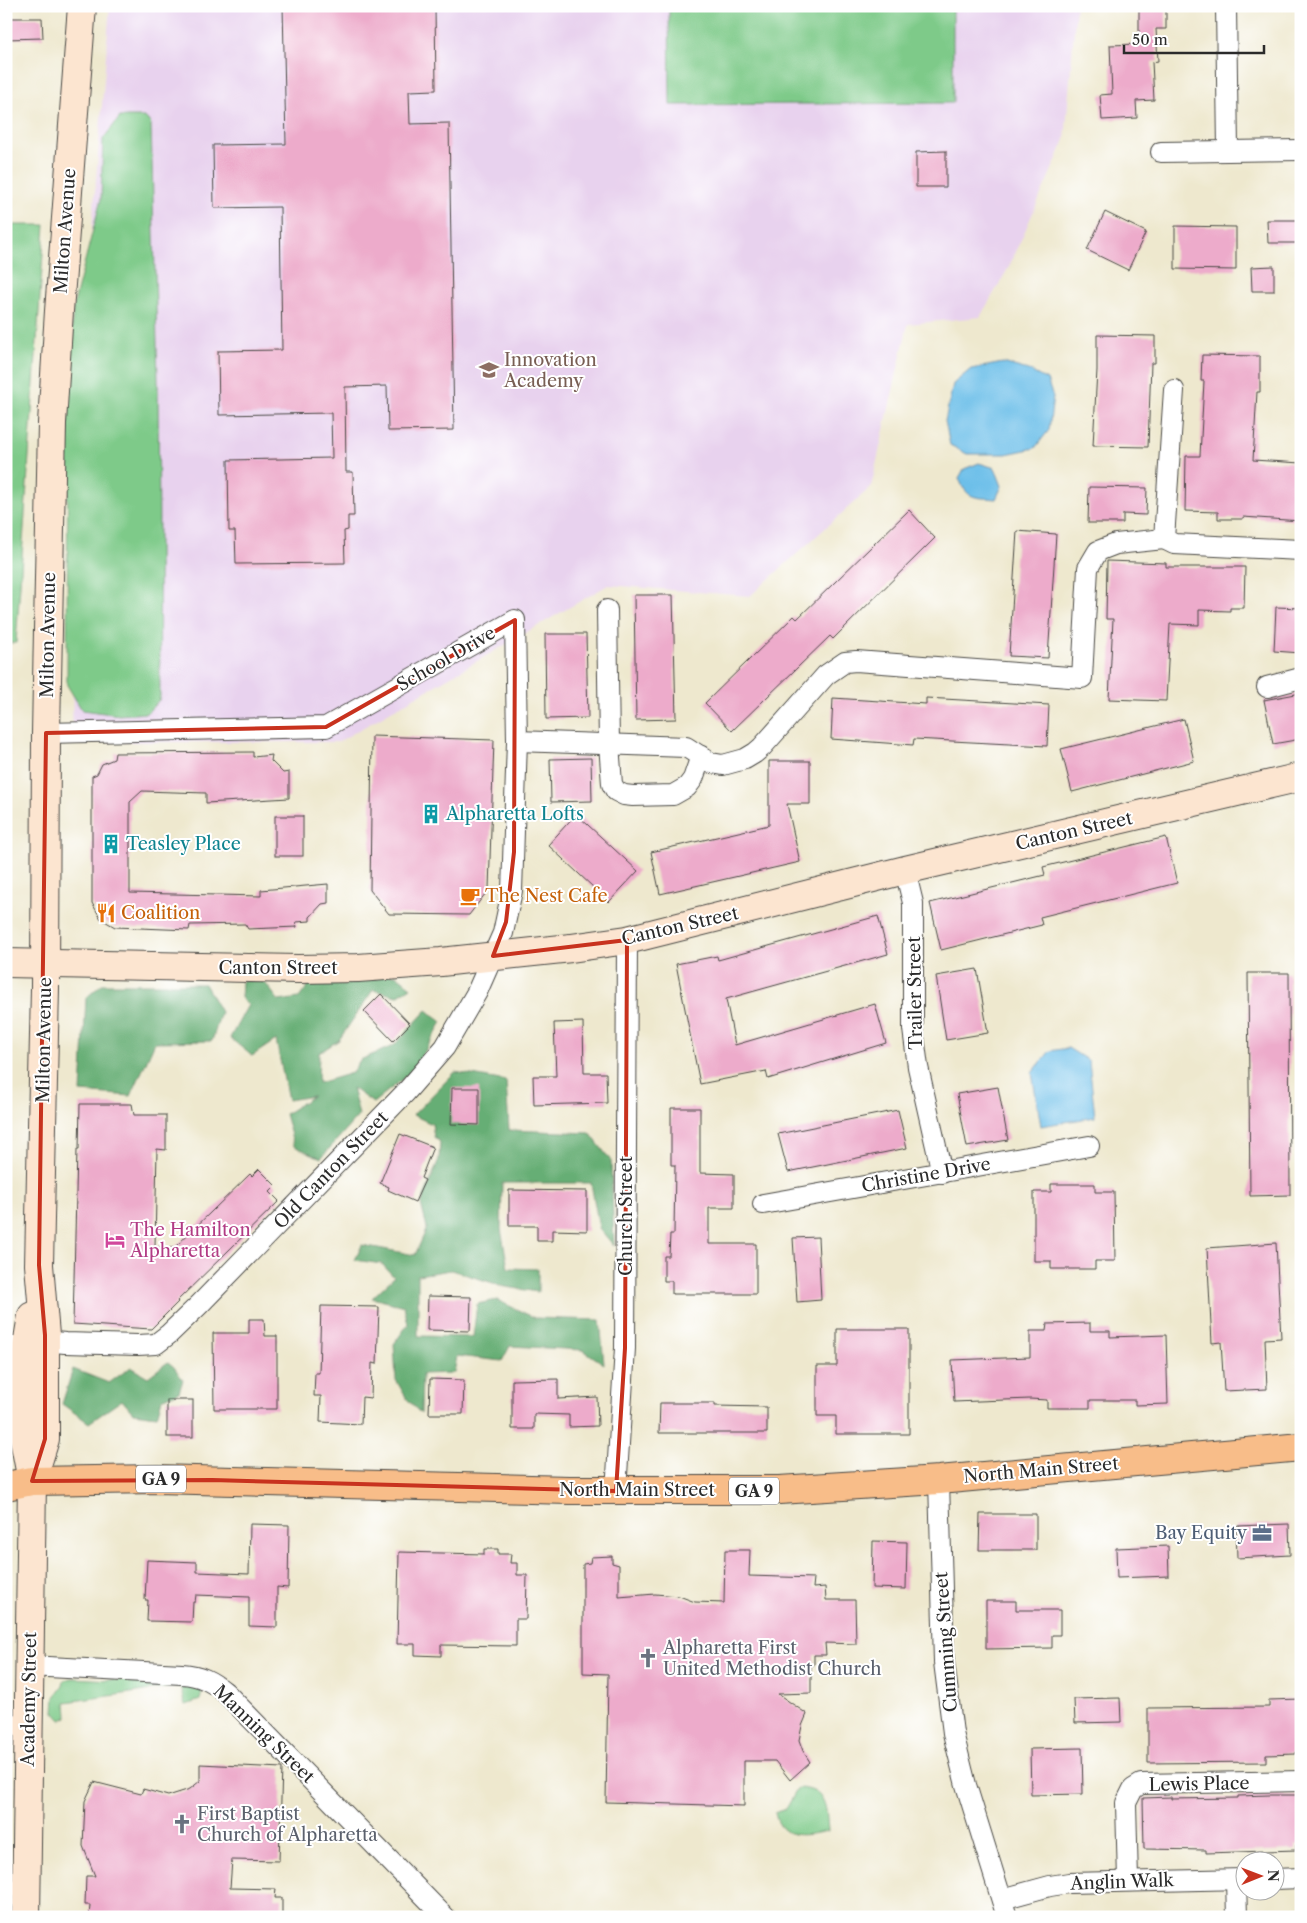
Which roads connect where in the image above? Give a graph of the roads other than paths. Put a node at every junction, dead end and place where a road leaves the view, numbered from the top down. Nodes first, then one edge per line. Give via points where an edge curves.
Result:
1 (82, 6) edge
2 (1226, 6) edge
3 (1228, 150) junction
4 (1301, 150) edge
5 (1161, 152) dead end
6 (1174, 390) dead end
7 (1164, 540) junction
8 (1301, 550) edge
9 (607, 610) dead end
10 (1301, 678) edge
11 (1267, 686) dead end
12 (46, 733) junction
13 (517, 741) junction
14 (609, 744) junction
15 (702, 756) junction
16 (1301, 777) edge
17 (906, 870) junction
18 (627, 940) junction
19 (493, 956) junction
20 (6, 963) edge
21 (45, 963) junction
22 (1089, 1146) dead end
23 (942, 1173) junction
24 (762, 1204) dead end
25 (39, 1265) junction
26 (45, 1335) junction
27 (16, 1350) edge
28 (1301, 1447) edge
29 (15, 1480) edge
30 (940, 1480) junction
31 (616, 1491) junction
32 (29, 1666) junction
33 (17, 1724) edge
34 (1301, 1782) edge
35 (1301, 1878) edge
36 (1284, 1879) edge
37 (1234, 1880) edge
38 (1128, 1881) junction
39 (1238, 1900) edge
40 (1004, 1908) edge
41 (26, 1917) edge
42 (445, 1917) edge
43 (1237, 1917) edge

1 - 12 street, Milton Avenue via 52,423
2 - 3 street
3 - 4 street
3 - 5 street
6 - 7 street
7 - 8 street via 1174,544
7 - 15 street via 1116,544 1098,552 1088,568 1082,678 845,662 826,675 755,753 723,765 711,763
9 - 14 street
10 - 11 street
12 - 13 street, School Drive via 326,727 515,620
12 - 21 street, Milton Avenue
13 - 14 street
13 - 19 street, School Drive via 512,891 503,933
14 - 15 street via 686,747
14 - 15 street via 612,784 624,795 673,795 694,779
16 - 17 street, Canton Street
17 - 18 street, Canton Street
17 - 23 street, Trailer Street via 913,903 913,1029 918,1067
18 - 19 street, Canton Street
18 - 31 street, Church Street via 625,1348
19 - 21 street, Canton Street via 308,969
19 - 26 street, Old Canton Street via 444,1047 406,1092 169,1334 156,1344 138,1345 55,1342
20 - 21 street, Canton Street
21 - 25 street, Milton Avenue
22 - 23 street, Christine Drive
23 - 24 street, Christine Drive
25 - 26 street, Milton Avenue
25 - 27 street, Milton Avenue
26 - 29 street, Milton Avenue via 45,1439
27 - 29 street, Milton Avenue via 24,1439
28 - 30 main road, North Main Street / GA 9
29 - 31 main road, North Main Street / GA 9 via 194,1480
29 - 32 street, Academy Street
30 - 31 main road, North Main Street / GA 9 via 779,1490
30 - 40 street, Cumming Street via 944,1662 953,1733
32 - 33 street, Academy Street
32 - 42 street, Manning Street via 182,1674 203,1677 214,1683
33 - 41 street, Academy Street
34 - 38 street, Lewis Place via 1141,1784 1132,1788 1126,1803
35 - 36 street
37 - 38 street, Anglin Walk
38 - 40 street, Anglin Walk via 1050,1886
39 - 43 street

